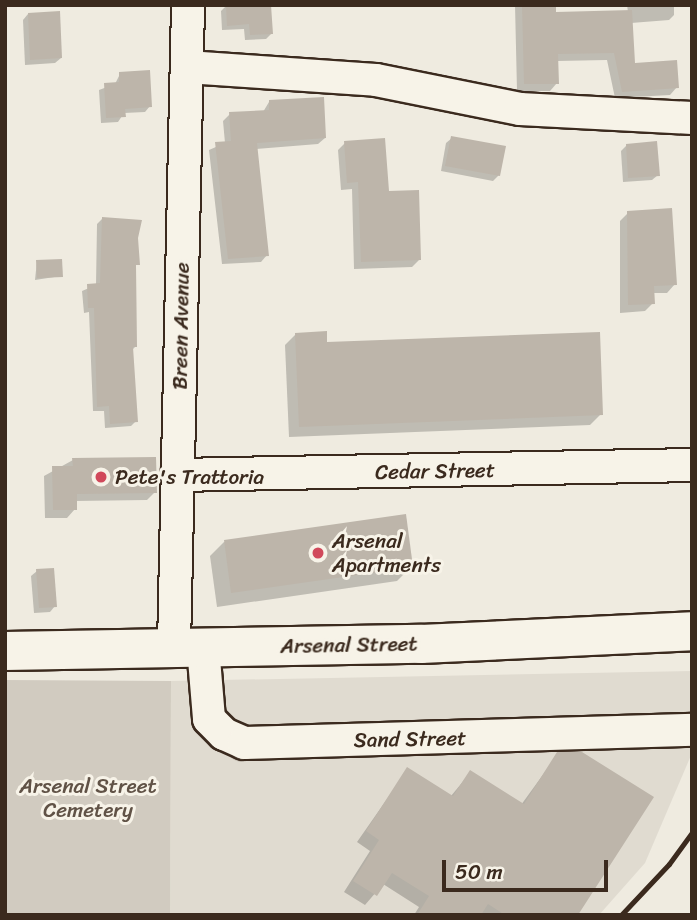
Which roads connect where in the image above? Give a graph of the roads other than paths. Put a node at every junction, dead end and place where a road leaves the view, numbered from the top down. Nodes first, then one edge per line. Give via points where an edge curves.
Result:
1 (188, 5) edge
2 (187, 67) junction
3 (692, 118) edge
4 (692, 465) edge
5 (177, 475) junction
6 (692, 631) edge
7 (189, 647) junction
8 (5, 651) edge
9 (692, 730) edge

1 - 2 street, Breen Avenue
2 - 3 street via 376,80 520,109
2 - 5 street, Breen Avenue
4 - 5 street, Cedar Street
5 - 7 street, Breen Avenue
6 - 7 highway, Arsenal Street via 421,644
7 - 8 highway, Arsenal Street
7 - 9 street, Sand Street via 209,719 224,734 244,743

